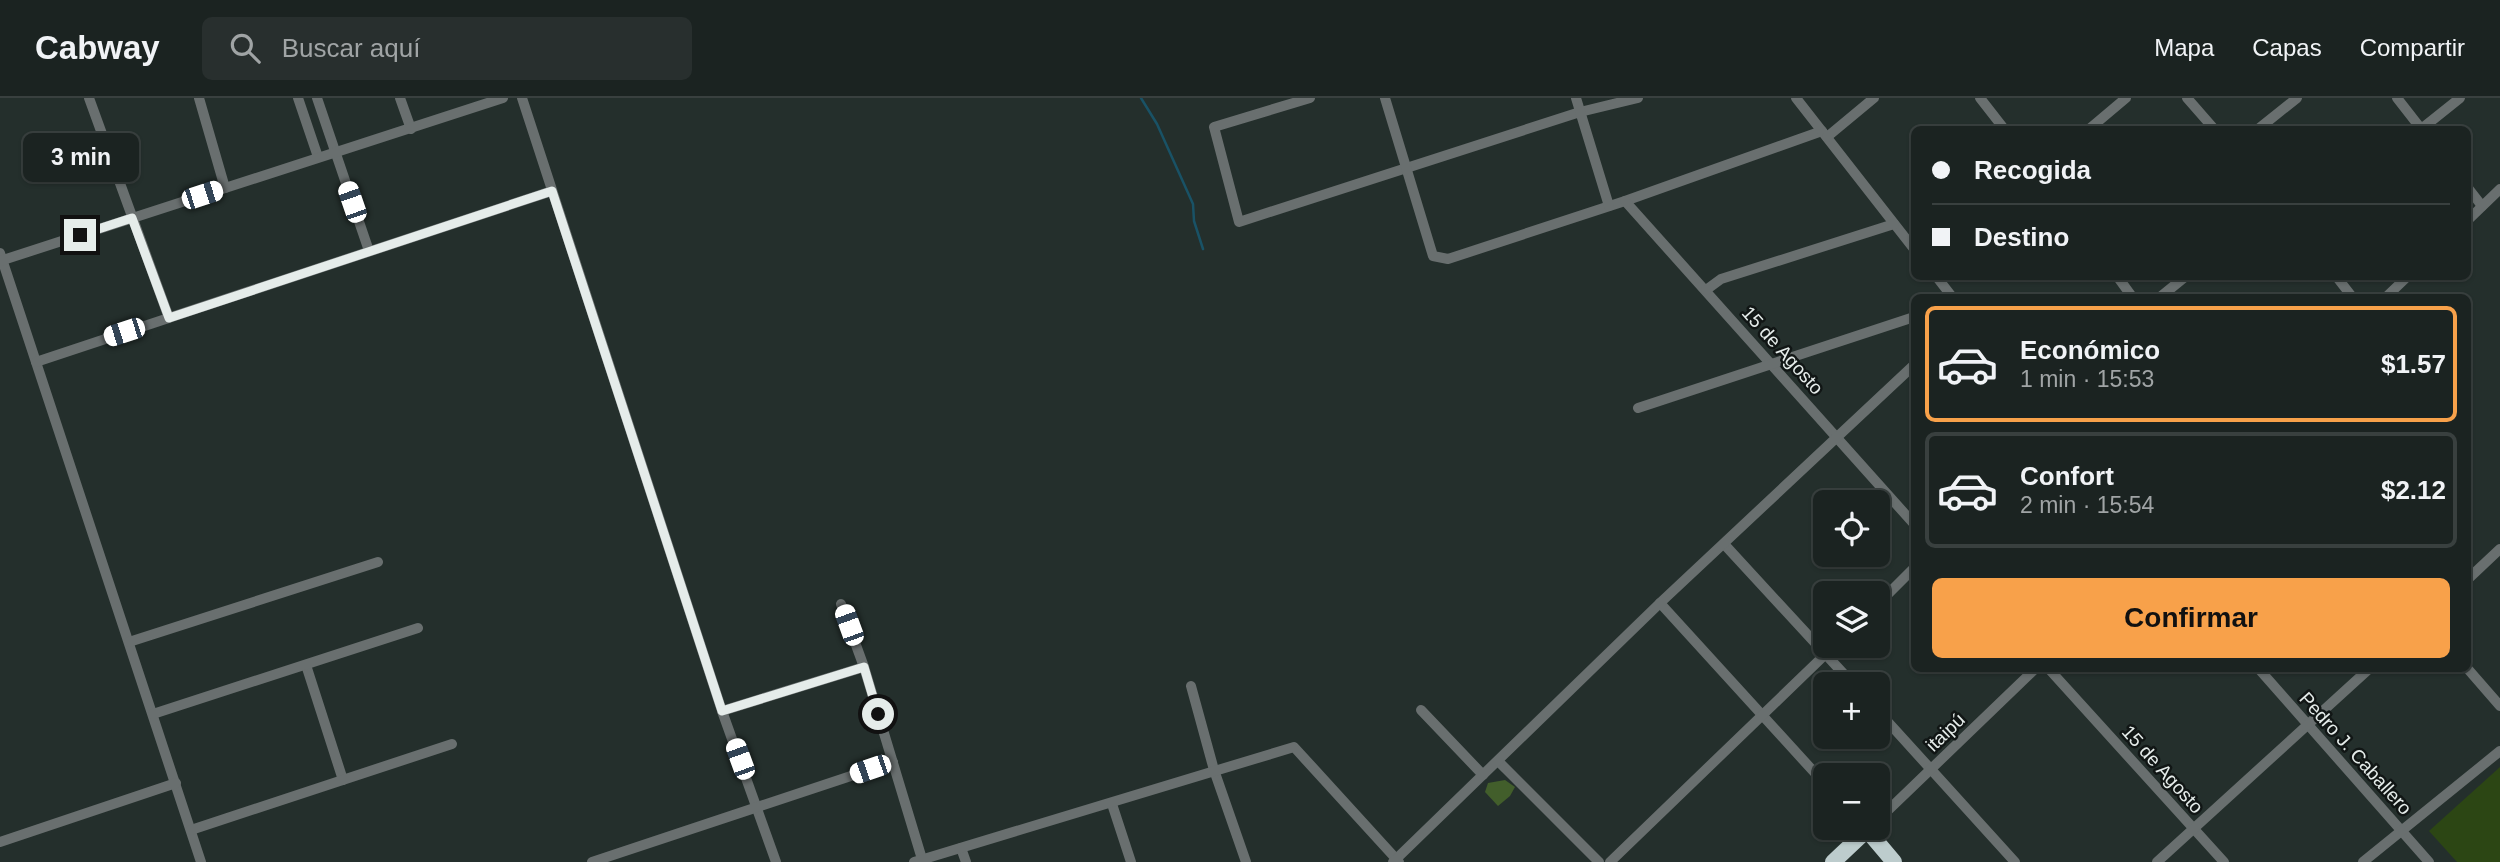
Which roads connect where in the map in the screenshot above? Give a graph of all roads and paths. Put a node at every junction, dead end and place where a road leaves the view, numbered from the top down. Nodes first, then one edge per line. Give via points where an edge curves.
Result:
1 (89, 98) edge
2 (199, 98) edge
3 (298, 98) edge
4 (317, 98) edge
5 (400, 98) edge
6 (503, 98) edge
7 (522, 98) edge
8 (1310, 98) edge
9 (1385, 98) edge
10 (1576, 98) edge
11 (1638, 98) edge
12 (1796, 98) edge
13 (1874, 98) edge
14 (1980, 98) edge
15 (2126, 98) edge
16 (2187, 98) edge
17 (2297, 98) edge
18 (2397, 98) edge
19 (2460, 98) edge
20 (1580, 112) junction
21 (2002, 126) edge
22 (2093, 126) edge
23 (2212, 126) edge
24 (2262, 126) edge
25 (2419, 126) edge
26 (2425, 126) edge
27 (411, 128) junction
28 (1824, 134) junction
29 (336, 153) junction
30 (318, 157) junction
31 (1406, 168) junction
32 (225, 188) junction
33 (2500, 189) edge
34 (552, 191) junction
35 (2471, 192) edge
36 (1625, 201) junction
37 (1609, 206) junction
38 (2482, 206) junction
39 (2471, 217) edge
40 (132, 218) junction
41 (1895, 224) junction
42 (1911, 245) edge
43 (369, 251) junction
44 (1, 258) edge
45 (2181, 280) edge
46 (2339, 280) edge
47 (2404, 280) edge
48 (1706, 290) junction
49 (2164, 294) edge
50 (2350, 294) edge
51 (2389, 294) edge
52 (169, 318) junction
53 (1911, 318) edge
54 (36, 362) junction
55 (1772, 364) junction
56 (1911, 368) edge
57 (1638, 408) dead end
58 (1838, 437) junction
59 (1911, 521) edge
60 (1724, 544) junction
61 (2500, 549) edge
62 (378, 562) dead end
63 (1911, 571) edge
64 (2471, 576) edge
65 (1890, 592) edge
66 (1660, 603) junction
67 (841, 604) dead end
68 (418, 628) dead end
69 (1813, 633) edge
70 (129, 642) junction
71 (1822, 658) edge
72 (306, 664) junction
73 (864, 667) junction
74 (2032, 672) edge
75 (2052, 672) edge
76 (2261, 672) edge
77 (2366, 672) edge
78 (2470, 672) edge
79 (1191, 686) dead end
80 (2500, 706) edge
81 (1421, 710) dead end
82 (722, 711) junction
83 (153, 714) junction
84 (1761, 716) junction
85 (1890, 724) edge
86 (2307, 726) junction
87 (452, 744) dead end
88 (2500, 751) edge
89 (1497, 761) junction
90 (892, 762) junction
91 (1214, 770) junction
92 (1813, 770) edge
93 (1932, 770) junction
94 (1483, 775) junction
95 (343, 780) junction
96 (176, 783) junction
97 (1112, 804) junction
98 (757, 808) junction
99 (1890, 808) edge
100 (2194, 828) junction
101 (191, 830) junction
102 (2402, 830) junction
103 (1856, 840) edge
104 (1879, 840) edge
105 (0, 842) edge
106 (961, 848) junction
107 (918, 861) edge
108 (1396, 861) edge
109 (201, 862) edge
110 (592, 862) edge
111 (776, 862) edge
112 (966, 862) edge
113 (1131, 862) edge
114 (1246, 862) edge
115 (1600, 862) edge
116 (1610, 862) edge
117 (1833, 862) edge
118 (1894, 862) edge
119 (2015, 862) edge
120 (2157, 862) edge
121 (2224, 862) edge
122 (2363, 862) edge
123 (2429, 862) edge

1 - 40 street
2 - 32 street
3 - 30 street
4 - 29 street
5 - 27 street
6 - 27 street
7 - 34 street
8 - 31 street via 1214,127 1238,222
9 - 31 street
10 - 20 street
11 - 20 street
12 - 28 street
13 - 28 street
14 - 21 street
15 - 22 street
16 - 23 street
17 - 24 street
18 - 25 street
19 - 26 street
20 - 31 street
20 - 37 street
27 - 29 street
28 - 36 street
28 - 41 street
29 - 30 street
29 - 43 street
30 - 32 street
31 - 37 street via 1433,257 1448,259
32 - 40 street
33 - 38 street
34 - 43 street
34 - 82 street
35 - 38 street
36 - 37 street
36 - 48 street, 15 de Agosto
38 - 39 street
40 - 44 street
40 - 52 street
41 - 42 street
41 - 48 street via 1721,279
43 - 52 street
44 - 54 street
45 - 49 street
46 - 50 street
47 - 51 street
48 - 55 street, 15 de Agosto
52 - 54 street
53 - 55 street
54 - 70 street
55 - 57 street
55 - 58 street, 15 de Agosto
56 - 58 street
58 - 59 street, 15 de Agosto
58 - 60 street
60 - 66 street
60 - 69 street
61 - 64 street
62 - 70 street
63 - 65 street
66 - 84 street
66 - 89 street
67 - 73 street
68 - 72 street
70 - 83 street
71 - 84 street
72 - 83 street
72 - 95 street
73 - 82 street
73 - 90 street
74 - 93 street, itaipú
75 - 100 street, 15 de Agosto
76 - 86 street, Pedro J. Caballero
77 - 86 street
78 - 80 street
79 - 91 street
81 - 94 street
82 - 98 street
83 - 96 street
84 - 92 street
84 - 116 street
85 - 93 street
86 - 100 street
86 - 102 street, Pedro J. Caballero
87 - 95 street
88 - 102 street
89 - 94 street
89 - 115 street
90 - 98 street
90 - 107 street
91 - 97 street
91 - 108 street via 1294,747
91 - 114 street
93 - 99 street, itaipú
93 - 119 street
94 - 108 street
95 - 101 street
96 - 101 street
96 - 105 street
97 - 106 street
97 - 113 street
98 - 110 street
98 - 111 street
100 - 120 street
100 - 121 street, 15 de Agosto
101 - 109 street
102 - 122 street
102 - 123 street, Pedro J. Caballero
103 - 117 highway
104 - 118 highway
106 - 107 street
106 - 112 street

